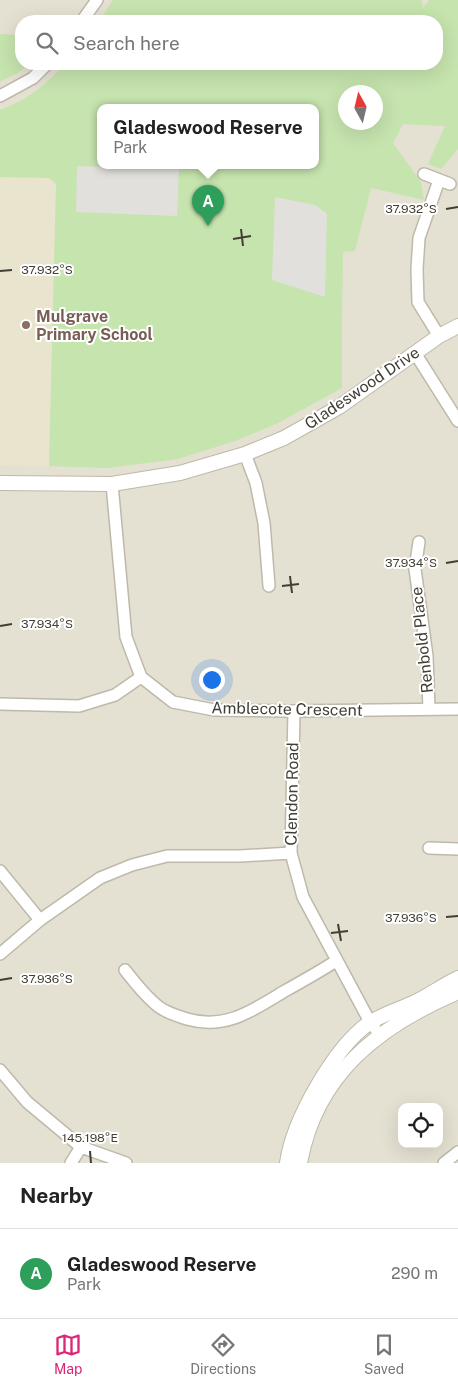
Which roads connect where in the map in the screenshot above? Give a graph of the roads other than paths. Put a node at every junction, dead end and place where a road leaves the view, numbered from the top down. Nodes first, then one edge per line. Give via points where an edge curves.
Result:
1 (97, 0) edge
2 (86, 15) edge
3 (41, 70) edge
4 (0, 96) edge
5 (424, 174) dead end
6 (458, 326) edge
7 (439, 336) junction
8 (415, 353) junction
9 (458, 420) edge
10 (245, 454) junction
11 (0, 483) edge
12 (112, 484) junction
13 (419, 542) dead end
14 (269, 586) dead end
15 (141, 676) junction
16 (0, 704) edge
17 (429, 709) junction
18 (458, 709) edge
19 (294, 711) junction
20 (429, 848) dead end
21 (458, 849) edge
22 (291, 853) junction
23 (0, 871) edge
24 (40, 920) junction
25 (0, 954) edge
26 (336, 961) junction
27 (125, 970) dead end
28 (458, 978) edge
29 (458, 992) edge
30 (370, 1022) junction
31 (380, 1035) junction
32 (0, 1070) edge
33 (81, 1147) junction
34 (458, 1152) edge
35 (71, 1163) edge
36 (126, 1163) edge
37 (287, 1163) edge
38 (300, 1163) edge
39 (444, 1163) edge

1 - 2 street
3 - 4 street
5 - 7 street via 445,182 419,238 417,269 418,302
6 - 7 street, Gladeswood Drive
7 - 8 street, Gladeswood Drive
8 - 9 street
8 - 10 street, Gladeswood Drive via 314,422
10 - 12 street, Gladeswood Drive via 180,473
10 - 14 street via 256,483 264,523
11 - 12 street, Gladeswood Drive
12 - 15 street, Amblecote Crescent via 126,638
13 - 17 street, Renbold Place via 415,570 427,656
15 - 16 street via 115,695 79,706
15 - 19 street, Amblecote Crescent via 173,702 214,710
17 - 18 street, Amblecote Crescent
17 - 19 street, Amblecote Crescent
19 - 22 street, Clendon Road
20 - 21 street
22 - 24 street via 167,856 132,865 100,878
22 - 26 street, Clendon Road via 303,897
23 - 24 street
24 - 25 street
26 - 27 street via 253,1010 215,1023 195,1021 159,1007
26 - 30 street, Clendon Road
28 - 30 street
29 - 31 street via 402,1020
30 - 31 street, Clendon Road
30 - 37 street via 349,1040 319,1083 297,1128
31 - 38 street via 342,1070 328,1089 312,1122
32 - 33 street via 27,1102
33 - 35 street
33 - 36 street
34 - 39 street

